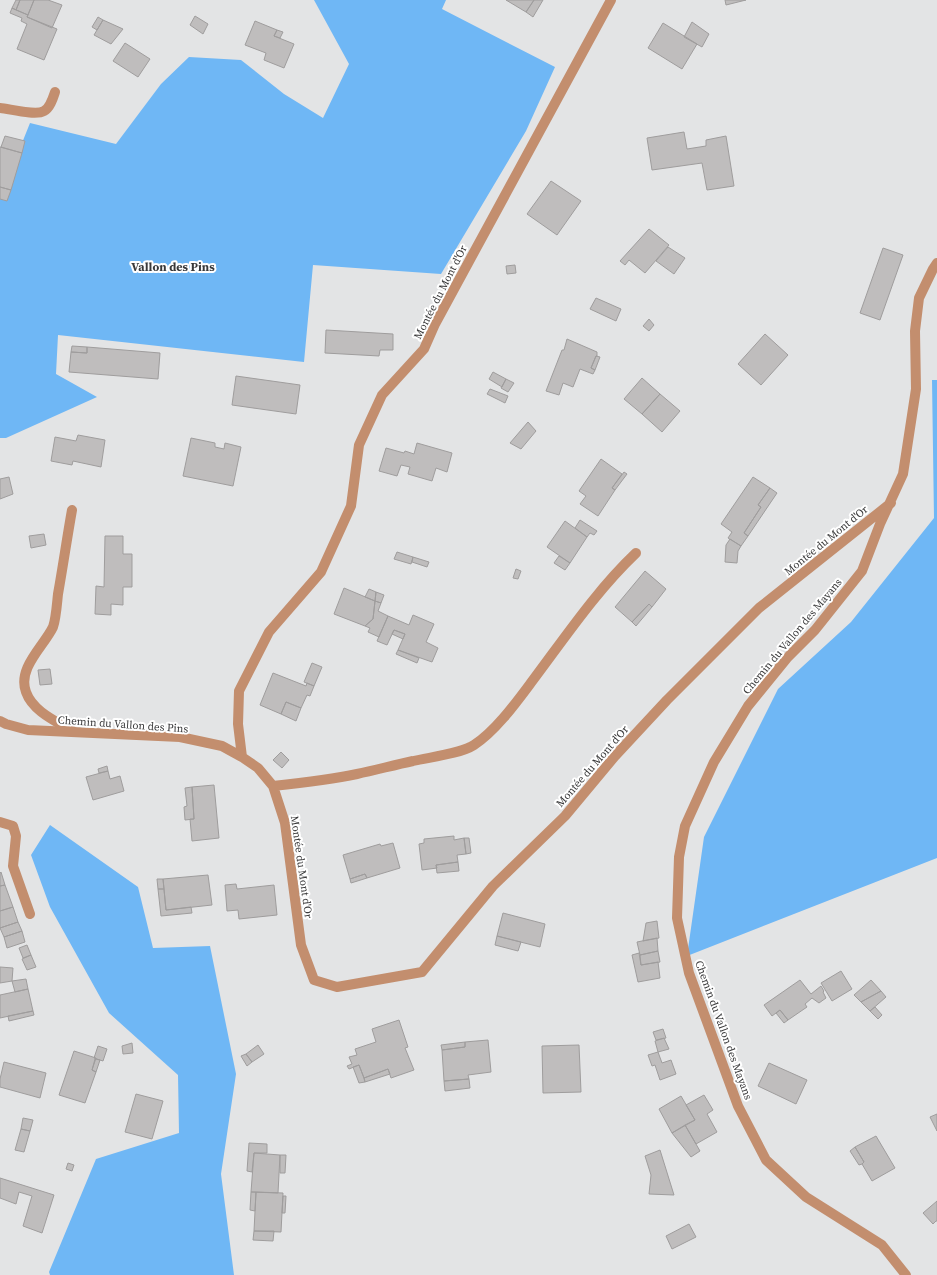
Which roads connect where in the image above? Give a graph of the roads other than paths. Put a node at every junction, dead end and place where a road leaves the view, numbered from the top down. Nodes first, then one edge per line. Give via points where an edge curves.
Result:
1 (608, 1) edge
2 (55, 92) dead end
3 (0, 108) edge
4 (937, 263) edge
5 (891, 503) junction
6 (72, 510) dead end
7 (636, 553) dead end
8 (0, 721) edge
9 (74, 732) junction
10 (242, 756) junction
11 (273, 786) junction
12 (0, 822) edge
13 (30, 914) dead end
14 (906, 1275) edge

1 - 10 street, Montée du Mont d'Or via 424,349 382,395 359,445 351,506 321,572 269,632 239,691 238,724
2 - 3 street via 50,106 45,111 37,113
4 - 5 street, Chemin du Vallon des Mayans via 919,298 915,331 916,389 903,474
5 - 11 street, Montée du Mont d'Or via 759,608 667,700 565,816 493,886 422,972 337,987 314,980 301,945 285,823
5 - 14 street, Chemin du Vallon des Mayans via 862,571 815,630 787,658 748,706 714,762 685,826 679,857 677,918 689,973 738,1106 766,1160 806,1197 882,1245
6 - 9 street via 53,626 27,668 25,691 32,704
7 - 11 street via 592,602 516,702 489,733 474,745 358,774
8 - 9 street, Chemin du Vallon des Pins via 28,730
9 - 10 street, Chemin du Vallon des Pins via 180,737 222,746
10 - 11 street, Montée du Mont d'Or via 258,768
12 - 13 street via 13,826 16,836 13,866

